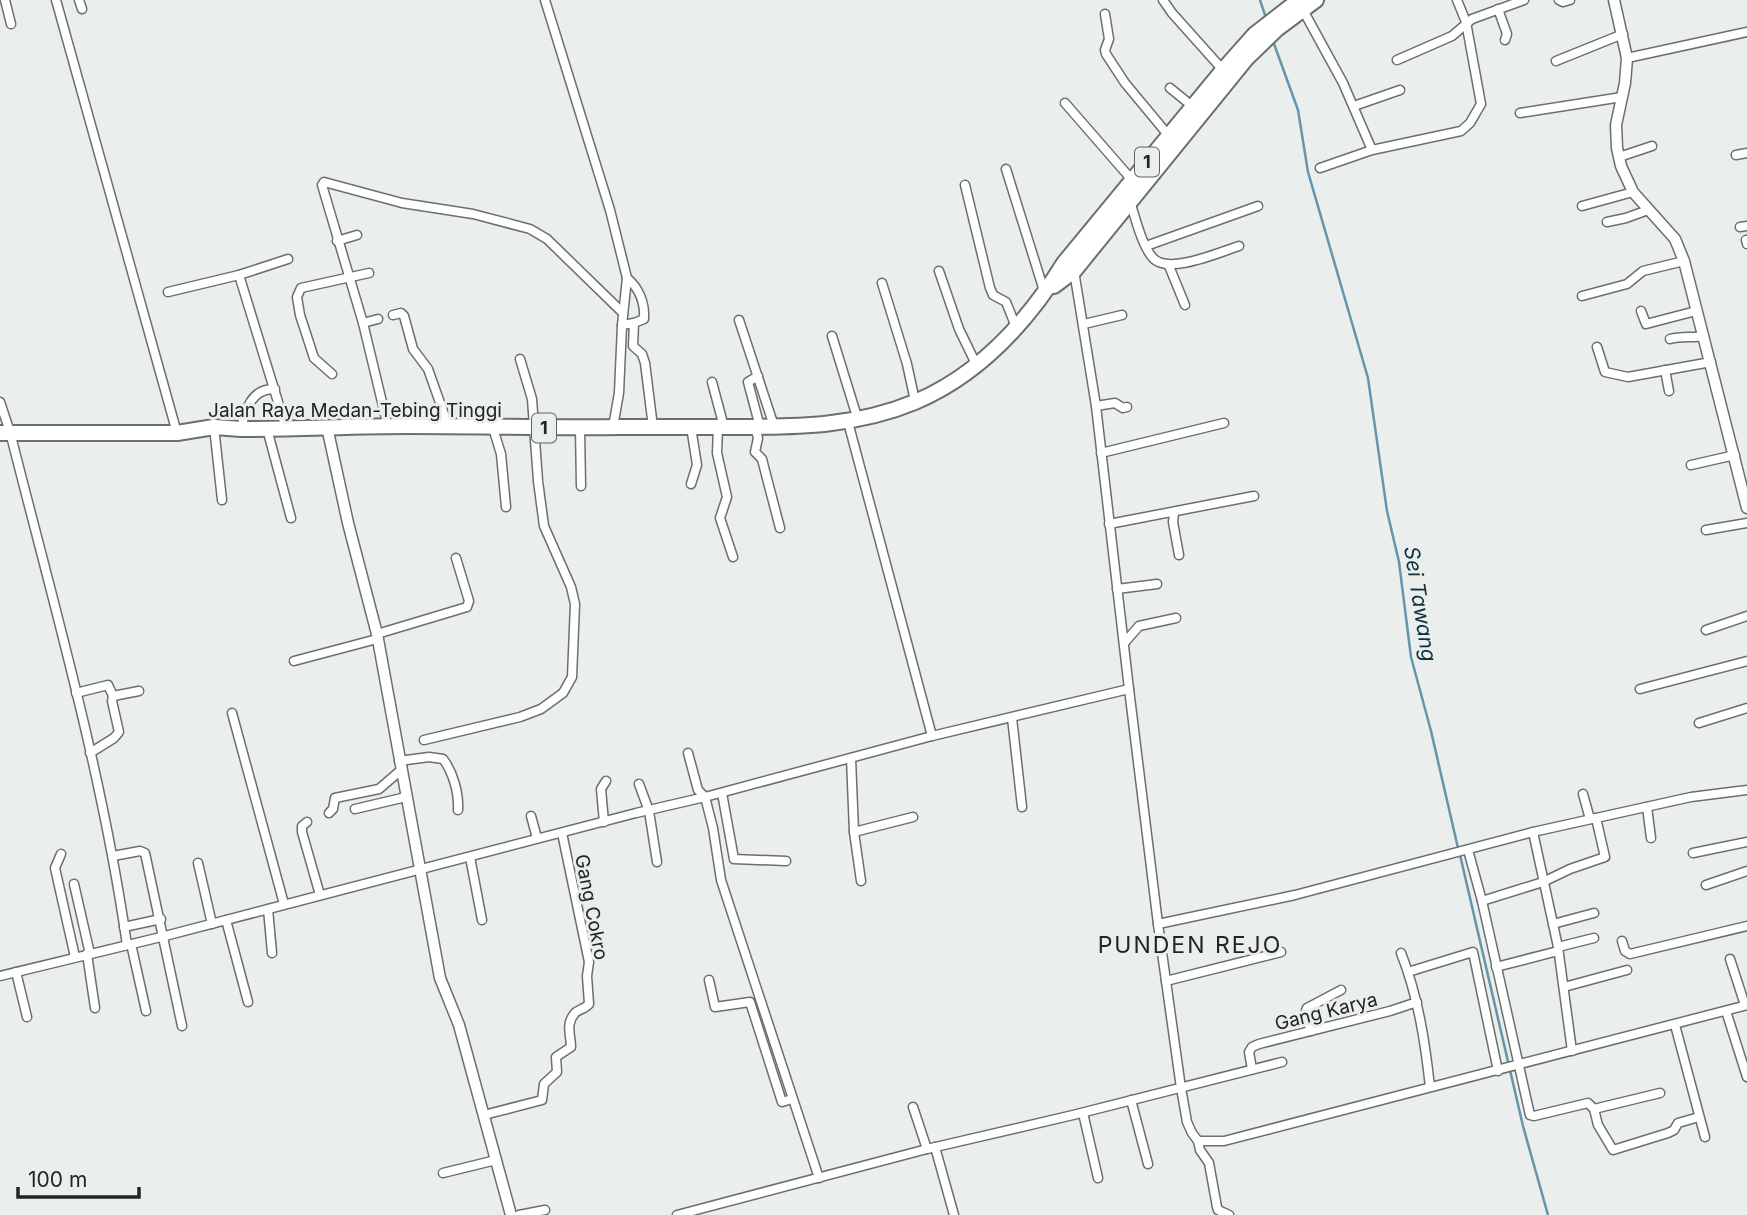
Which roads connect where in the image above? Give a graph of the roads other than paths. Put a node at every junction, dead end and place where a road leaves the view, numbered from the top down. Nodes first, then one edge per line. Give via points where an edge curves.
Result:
1 (5, 0) edge
2 (55, 0) edge
3 (545, 0) edge
4 (1163, 0) edge
5 (1316, 0) edge
6 (1457, 0) edge
7 (1524, 0) edge
8 (1559, 0) edge
9 (1570, 0) edge
10 (1614, 0) edge
11 (1301, 5) edge
12 (1498, 9) junction
13 (1105, 15) dead end
14 (1466, 22) junction
15 (11, 24) dead end
16 (1747, 32) edge
17 (1623, 34) junction
18 (1259, 38) junction
19 (1505, 40) dead end
20 (1627, 58) junction
21 (1397, 60) dead end
22 (1556, 61) dead end
23 (1223, 70) junction
24 (1170, 88) dead end
25 (1400, 90) dead end
26 (1622, 97) junction
27 (1065, 103) dead end
28 (1192, 106) junction
29 (1354, 106) junction
30 (1520, 113) dead end
31 (1169, 136) junction
32 (1653, 146) dead end
33 (1372, 150) junction
34 (1747, 153) edge
35 (1736, 155) dead end
36 (1619, 158) junction
37 (1320, 168) dead end
38 (1006, 169) dead end
39 (1132, 180) junction
40 (965, 185) dead end
41 (1633, 191) junction
42 (1130, 201) junction
43 (1258, 206) dead end
44 (1581, 206) dead end
45 (1648, 210) junction
46 (1608, 222) dead end
47 (357, 235) dead end
48 (337, 240) junction
49 (1146, 246) junction
50 (1239, 246) dead end
51 (288, 259) dead end
52 (1684, 261) junction
53 (1169, 266) junction
54 (939, 271) dead end
55 (1074, 271) junction
56 (369, 273) dead end
57 (239, 275) junction
58 (349, 278) junction
59 (627, 278) junction
60 (882, 283) dead end
61 (168, 292) dead end
62 (1045, 293) junction
63 (1582, 296) dead end
64 (1185, 305) dead end
65 (1641, 311) dead end
66 (1696, 311) junction
67 (623, 313) junction
68 (393, 314) dead end
69 (1122, 315) dead end
70 (377, 319) dead end
71 (739, 320) dead end
72 (363, 323) junction
73 (628, 324) junction
74 (1084, 324) junction
75 (1016, 327) junction
76 (832, 336) dead end
77 (1704, 336) junction
78 (1670, 339) dead end
79 (1597, 347) dead end
80 (520, 359) dead end
81 (1711, 362) junction
82 (976, 364) junction
83 (1665, 370) junction
84 (331, 374) dead end
85 (758, 376) junction
86 (712, 382) dead end
87 (275, 389) junction
88 (1670, 391) dead end
89 (915, 401) junction
90 (0, 402) edge
91 (1096, 407) junction
92 (1127, 407) dead end
93 (853, 421) junction
94 (1224, 423) dead end
95 (214, 427) junction
96 (327, 427) junction
97 (388, 427) junction
98 (653, 427) junction
99 (691, 427) junction
100 (721, 427) junction
101 (763, 427) junction
102 (286, 428) junction
103 (449, 428) junction
104 (493, 428) junction
105 (535, 428) junction
106 (580, 428) junction
107 (613, 428) junction
108 (241, 429) junction
109 (267, 429) junction
110 (5, 432) edge
111 (177, 433) junction
112 (1101, 453) junction
113 (1735, 455) junction
114 (1691, 465) dead end
115 (691, 484) dead end
116 (581, 486) dead end
117 (1254, 496) dead end
118 (222, 500) dead end
119 (506, 507) dead end
120 (1747, 508) edge
121 (1174, 513) junction
122 (291, 518) dead end
123 (1747, 523) edge
124 (1110, 524) junction
125 (780, 528) dead end
126 (1706, 530) dead end
127 (1179, 555) dead end
128 (733, 557) dead end
129 (456, 558) dead end
130 (1157, 584) dead end
131 (1117, 589) junction
132 (1747, 616) edge
133 (1176, 618) dead end
134 (1706, 629) dead end
135 (377, 636) junction
136 (1125, 642) junction
137 (295, 661) dead end
138 (1747, 661) edge
139 (1640, 688) dead end
140 (1129, 689) junction
141 (139, 691) dead end
142 (76, 693) junction
143 (113, 696) junction
144 (1747, 708) edge
145 (232, 713) dead end
146 (1012, 718) junction
147 (1699, 723) dead end
148 (932, 736) junction
149 (424, 740) dead end
150 (90, 753) junction
151 (688, 753) dead end
152 (851, 758) junction
153 (400, 765) junction
154 (606, 780) dead end
155 (639, 783) dead end
156 (1747, 790) edge
157 (722, 793) junction
158 (1583, 794) dead end
159 (406, 797) junction
160 (705, 797) junction
161 (1022, 807) dead end
162 (1647, 807) junction
163 (355, 809) dead end
164 (458, 810) dead end
165 (649, 811) junction
166 (329, 813) dead end
167 (531, 816) dead end
168 (912, 817) dead end
169 (1593, 819) junction
170 (307, 822) dead end
171 (604, 822) junction
172 (854, 832) junction
173 (1533, 832) junction
174 (562, 833) junction
175 (537, 838) junction
176 (1651, 838) dead end
177 (1747, 842) edge
178 (1465, 850) junction
179 (1693, 853) dead end
180 (61, 854) dead end
181 (113, 856) junction
182 (470, 857) junction
183 (786, 861) dead end
184 (657, 862) dead end
185 (198, 863) dead end
186 (420, 869) junction
187 (1747, 871) edge
188 (861, 881) dead end
189 (1543, 882) junction
190 (74, 884) dead end
191 (1706, 885) dead end
192 (320, 895) junction
193 (1482, 901) junction
194 (284, 904) junction
195 (268, 909) junction
196 (1594, 913) dead end
197 (161, 919) junction
198 (482, 919) dead end
199 (226, 920) junction
200 (212, 924) junction
201 (1158, 924) junction
202 (1553, 924) junction
203 (1747, 926) edge
204 (124, 927) junction
205 (165, 936) junction
206 (1594, 938) dead end
207 (1622, 941) dead end
208 (129, 945) junction
209 (1558, 949) junction
210 (1281, 952) dead end
211 (272, 953) dead end
212 (1401, 953) dead end
213 (88, 954) junction
214 (75, 957) junction
215 (1730, 959) dead end
216 (1496, 967) junction
217 (1628, 970) dead end
218 (16, 972) junction
219 (1409, 972) junction
220 (0, 976) edge
221 (709, 980) dead end
222 (1166, 981) junction
223 (1564, 987) junction
224 (1340, 990) dead end
225 (248, 1002) dead end
226 (1417, 1002) junction
227 (1746, 1005) edge
228 (95, 1008) dead end
229 (146, 1011) dead end
230 (1726, 1011) junction
231 (27, 1017) dead end
232 (1675, 1025) junction
233 (182, 1026) dead end
234 (1311, 1031) junction
235 (1573, 1052) junction
236 (1282, 1062) dead end
237 (1520, 1066) junction
238 (1252, 1069) junction
239 (1499, 1071) junction
240 (1747, 1077) edge
241 (1430, 1087) junction
242 (1181, 1088) junction
243 (1660, 1093) dead end
244 (792, 1099) junction
245 (1131, 1100) junction
246 (913, 1107) dead end
247 (1594, 1109) junction
248 (1083, 1113) junction
249 (484, 1115) junction
250 (1699, 1117) junction
251 (1705, 1137) dead end
252 (1198, 1141) junction
253 (931, 1148) junction
254 (496, 1160) junction
255 (1148, 1164) dead end
256 (443, 1173) dead end
257 (819, 1178) junction
258 (1098, 1178) dead end
259 (545, 1210) dead end
260 (511, 1215) edge
261 (519, 1215) edge
262 (677, 1215) edge
263 (954, 1215) edge
264 (1229, 1215) edge

1 - 15 street
2 - 111 street
3 - 59 street
4 - 23 street
5 - 11 highway, Jalan Raya Medan-Tebing Tinggi / 1
6 - 14 street
7 - 12 street
8 - 9 street
10 - 17 street
11 - 18 highway, Jalan Raya Medan-Tebing Tinggi / 1
11 - 29 street
12 - 14 street
12 - 19 street
13 - 31 street via 1110,39 1106,54
14 - 21 street via 1452,36
14 - 33 street via 1481,104 1471,123 1461,131
16 - 20 street
17 - 20 street
17 - 22 street
18 - 23 highway, Jalan Raya Medan-Tebing Tinggi / 1
18 - 42 highway, Jalan Raya Medan-Tebing Tinggi / 1
20 - 26 street
23 - 28 highway, Jalan Raya Medan-Tebing Tinggi / 1
24 - 28 street
25 - 29 street
26 - 30 street
26 - 36 street via 1616,125
27 - 39 street
28 - 31 highway, Jalan Raya Medan-Tebing Tinggi / 1
29 - 33 street
31 - 39 highway, Jalan Raya Medan-Tebing Tinggi / 1
32 - 36 street
33 - 37 street
34 - 35 street
36 - 41 street
38 - 62 street
39 - 62 highway, Jalan Raya Medan-Tebing Tinggi / 1
40 - 75 street via 990,288 1006,302
41 - 44 street
41 - 45 street
42 - 49 street
42 - 55 highway, Jalan Raya Medan-Tebing Tinggi / 1
43 - 49 street
45 - 46 street
45 - 52 street via 1675,239
47 - 48 street
48 - 58 street
48 - 67 street via 322,185 326,182 534,231
49 - 53 street via 1154,259
50 - 53 street
51 - 57 street
52 - 63 street via 1643,271 1627,284
52 - 66 street
53 - 64 street
54 - 82 street
55 - 62 highway, Jalan Raya Medan-Tebing Tinggi / 1
55 - 74 street
56 - 58 street
57 - 61 street
57 - 87 street
58 - 72 street
58 - 84 street via 301,288 297,297 314,358
59 - 67 street
59 - 73 street via 638,289 644,312 644,319
60 - 89 street
62 - 75 highway, Jalan Raya Medan-Tebing Tinggi / 1
65 - 66 street via 1646,324
66 - 77 street
67 - 73 street
68 - 103 street via 404,316
69 - 74 street
70 - 72 street
71 - 85 street
72 - 97 street
73 - 98 street via 633,346 643,358
73 - 107 street
74 - 91 street
75 - 82 highway, Jalan Raya Medan-Tebing Tinggi / 1
76 - 93 street
77 - 78 street
77 - 81 street
79 - 83 street via 1607,373 1628,377
80 - 105 street via 530,386
81 - 83 street
81 - 113 street
82 - 89 highway, Jalan Raya Medan-Tebing Tinggi / 1
83 - 88 street
85 - 101 street
85 - 101 street via 748,382
86 - 100 street
87 - 102 street
87 - 108 street via 259,392 247,405
89 - 93 highway, Jalan Raya Medan-Tebing Tinggi / 1
90 - 110 street
91 - 92 street via 1115,403
91 - 112 street
93 - 101 highway, Jalan Raya Medan-Tebing Tinggi / 1
93 - 148 street
94 - 112 street
95 - 108 highway, Jalan Raya Medan-Tebing Tinggi / 1
95 - 111 highway, Jalan Raya Medan-Tebing Tinggi / 1
95 - 118 street
96 - 97 highway, Jalan Raya Medan-Tebing Tinggi / 1
96 - 102 highway, Jalan Raya Medan-Tebing Tinggi / 1
96 - 135 street
97 - 103 highway, Jalan Raya Medan-Tebing Tinggi / 1
98 - 99 highway, Jalan Raya Medan-Tebing Tinggi / 1
98 - 107 highway, Jalan Raya Medan-Tebing Tinggi / 1
99 - 100 highway, Jalan Raya Medan-Tebing Tinggi / 1
99 - 115 street via 697,465
100 - 101 highway, Jalan Raya Medan-Tebing Tinggi / 1
100 - 128 street via 717,453 727,497 720,518
101 - 125 street via 755,452 764,467
102 - 109 highway, Jalan Raya Medan-Tebing Tinggi / 1
103 - 104 highway, Jalan Raya Medan-Tebing Tinggi / 1
104 - 105 highway, Jalan Raya Medan-Tebing Tinggi / 1
104 - 119 street via 501,454
105 - 106 highway, Jalan Raya Medan-Tebing Tinggi / 1
105 - 149 street via 544,526 575,604 572,677 563,693 541,709
106 - 107 highway, Jalan Raya Medan-Tebing Tinggi / 1
106 - 116 street
108 - 109 highway, Jalan Raya Medan-Tebing Tinggi / 1
109 - 122 street
110 - 111 highway, Jalan Raya Medan-Tebing Tinggi / 1
110 - 142 street
112 - 124 street
113 - 114 street
113 - 120 street
117 - 121 street
121 - 124 street
121 - 127 street
123 - 126 street
124 - 131 street
129 - 135 street via 467,607
130 - 131 street
131 - 136 street
132 - 134 street
133 - 136 street via 1144,623
135 - 137 street
135 - 153 street
136 - 140 street
138 - 139 street
140 - 146 street
140 - 201 street
141 - 143 street
142 - 143 street via 108,685
142 - 150 street
143 - 150 street via 118,733
144 - 147 street
145 - 194 street
146 - 148 street
146 - 161 street
148 - 152 street
150 - 181 street
151 - 160 street via 698,789
152 - 157 street
152 - 172 street
153 - 159 street
153 - 164 street via 429,757 443,759 456,790
153 - 166 street via 379,789 335,798
154 - 171 street via 601,789
155 - 165 street
156 - 162 street
157 - 160 street
157 - 183 street via 734,859
158 - 169 street
159 - 163 street
159 - 186 street
160 - 165 street
160 - 244 street via 721,880
162 - 169 street
162 - 176 street
165 - 171 street
165 - 184 street
167 - 175 street
168 - 172 street
169 - 173 street
169 - 189 street via 1605,857
170 - 192 street via 302,832
171 - 174 street
172 - 188 street
173 - 178 street
173 - 189 street
174 - 175 street
174 - 249 street, Gang Cokro via 589,962 589,1004 571,1019 570,1047 556,1056 557,1073 544,1084 542,1100
175 - 182 street
177 - 179 street
178 - 193 street
178 - 201 street via 1295,895
180 - 214 street via 55,868
181 - 197 street via 145,853
181 - 204 street
182 - 186 street
182 - 198 street
185 - 200 street
186 - 192 street
186 - 249 street via 440,978 459,1025
187 - 191 street
189 - 193 street
189 - 202 street
190 - 213 street
192 - 194 street
193 - 216 street
194 - 195 street
195 - 199 street
195 - 211 street
196 - 202 street
197 - 204 street
197 - 205 street
199 - 200 street
199 - 225 street
200 - 205 street
201 - 222 street
202 - 209 street
203 - 207 street via 1630,954
204 - 208 street
205 - 208 street
205 - 233 street
206 - 209 street
208 - 213 street
208 - 229 street
209 - 216 street
209 - 223 street
210 - 222 street
212 - 219 street
213 - 214 street
213 - 228 street
214 - 218 street
215 - 227 street
216 - 237 street
217 - 223 street
218 - 220 street
218 - 231 street
219 - 226 street
219 - 239 street via 1473,952
221 - 244 street via 715,1007 750,1002 782,1102
222 - 242 street
223 - 235 street
224 - 234 street via 1307,1009
226 - 234 street, Gang Karya
226 - 241 street
227 - 230 street
230 - 232 street
230 - 240 street
232 - 235 street
232 - 250 street
234 - 238 street, Gang Karya via 1252,1047
235 - 237 street
236 - 238 street
237 - 239 street
237 - 247 street via 1531,1116 1588,1103
238 - 242 street
239 - 241 street
241 - 252 street via 1224,1141
242 - 245 street
242 - 252 street via 1187,1122
243 - 247 street
244 - 257 street
245 - 248 street
245 - 255 street
246 - 253 street
247 - 250 street via 1613,1150 1668,1133 1678,1123
248 - 253 street
248 - 258 street
249 - 254 street
250 - 251 street
252 - 264 street via 1209,1163 1216,1207
253 - 257 street
253 - 263 street
254 - 256 street
254 - 260 street
257 - 262 street
259 - 261 street

